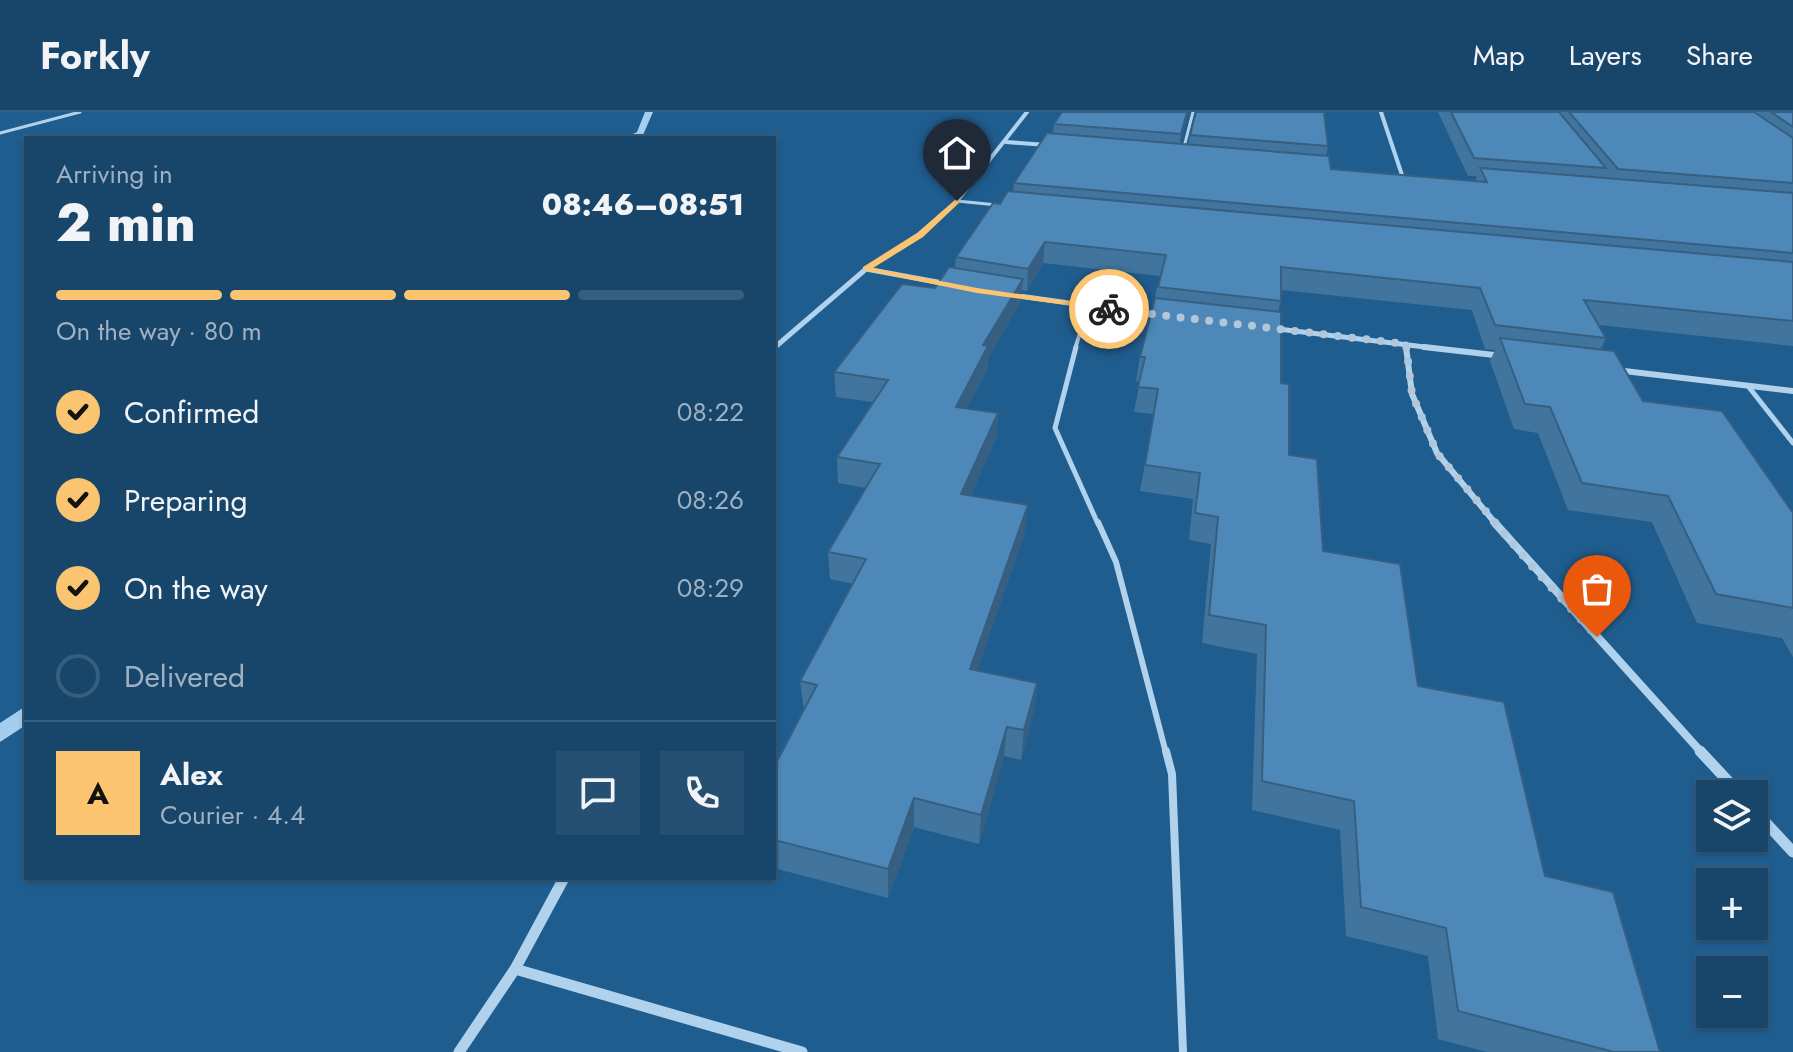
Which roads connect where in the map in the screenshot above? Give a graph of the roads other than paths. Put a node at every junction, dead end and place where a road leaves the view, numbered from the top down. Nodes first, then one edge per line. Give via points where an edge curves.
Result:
1 (80, 112) edge
2 (1027, 112) edge
3 (1193, 112) edge
4 (1381, 112) edge
5 (0, 133) edge
6 (1006, 142) junction
7 (1050, 146) edge
8 (1181, 156) edge
9 (1417, 176) edge
10 (957, 201) junction
11 (1004, 206) edge
12 (866, 269) junction
13 (963, 287) edge
14 (1005, 294) edge
15 (1088, 307) junction
16 (1168, 316) edge
17 (1263, 327) edge
18 (1406, 344) junction
19 (776, 346) edge
20 (1515, 357) edge
21 (1608, 369) edge
22 (1748, 386) junction
23 (1793, 391) edge
24 (1793, 443) edge
25 (1727, 780) edge
26 (1768, 825) edge
27 (1793, 852) edge
28 (563, 880) edge
29 (515, 969) junction
30 (459, 1052) edge
31 (802, 1052) edge
32 (1183, 1052) edge

1 - 5 lane
2 - 6 street
3 - 8 lane
4 - 9 street via 1402,175
6 - 7 street
6 - 10 street
10 - 11 lane
10 - 12 street via 920,235
12 - 13 street
12 - 19 street
14 - 15 street
15 - 16 street
15 - 32 lane via 1055,428 1116,562 1172,774
17 - 18 street
18 - 20 street
18 - 25 street via 1412,394 1437,453 1535,570
21 - 22 street
22 - 23 street
22 - 24 lane
26 - 27 street
28 - 29 street
29 - 30 street
29 - 31 street

